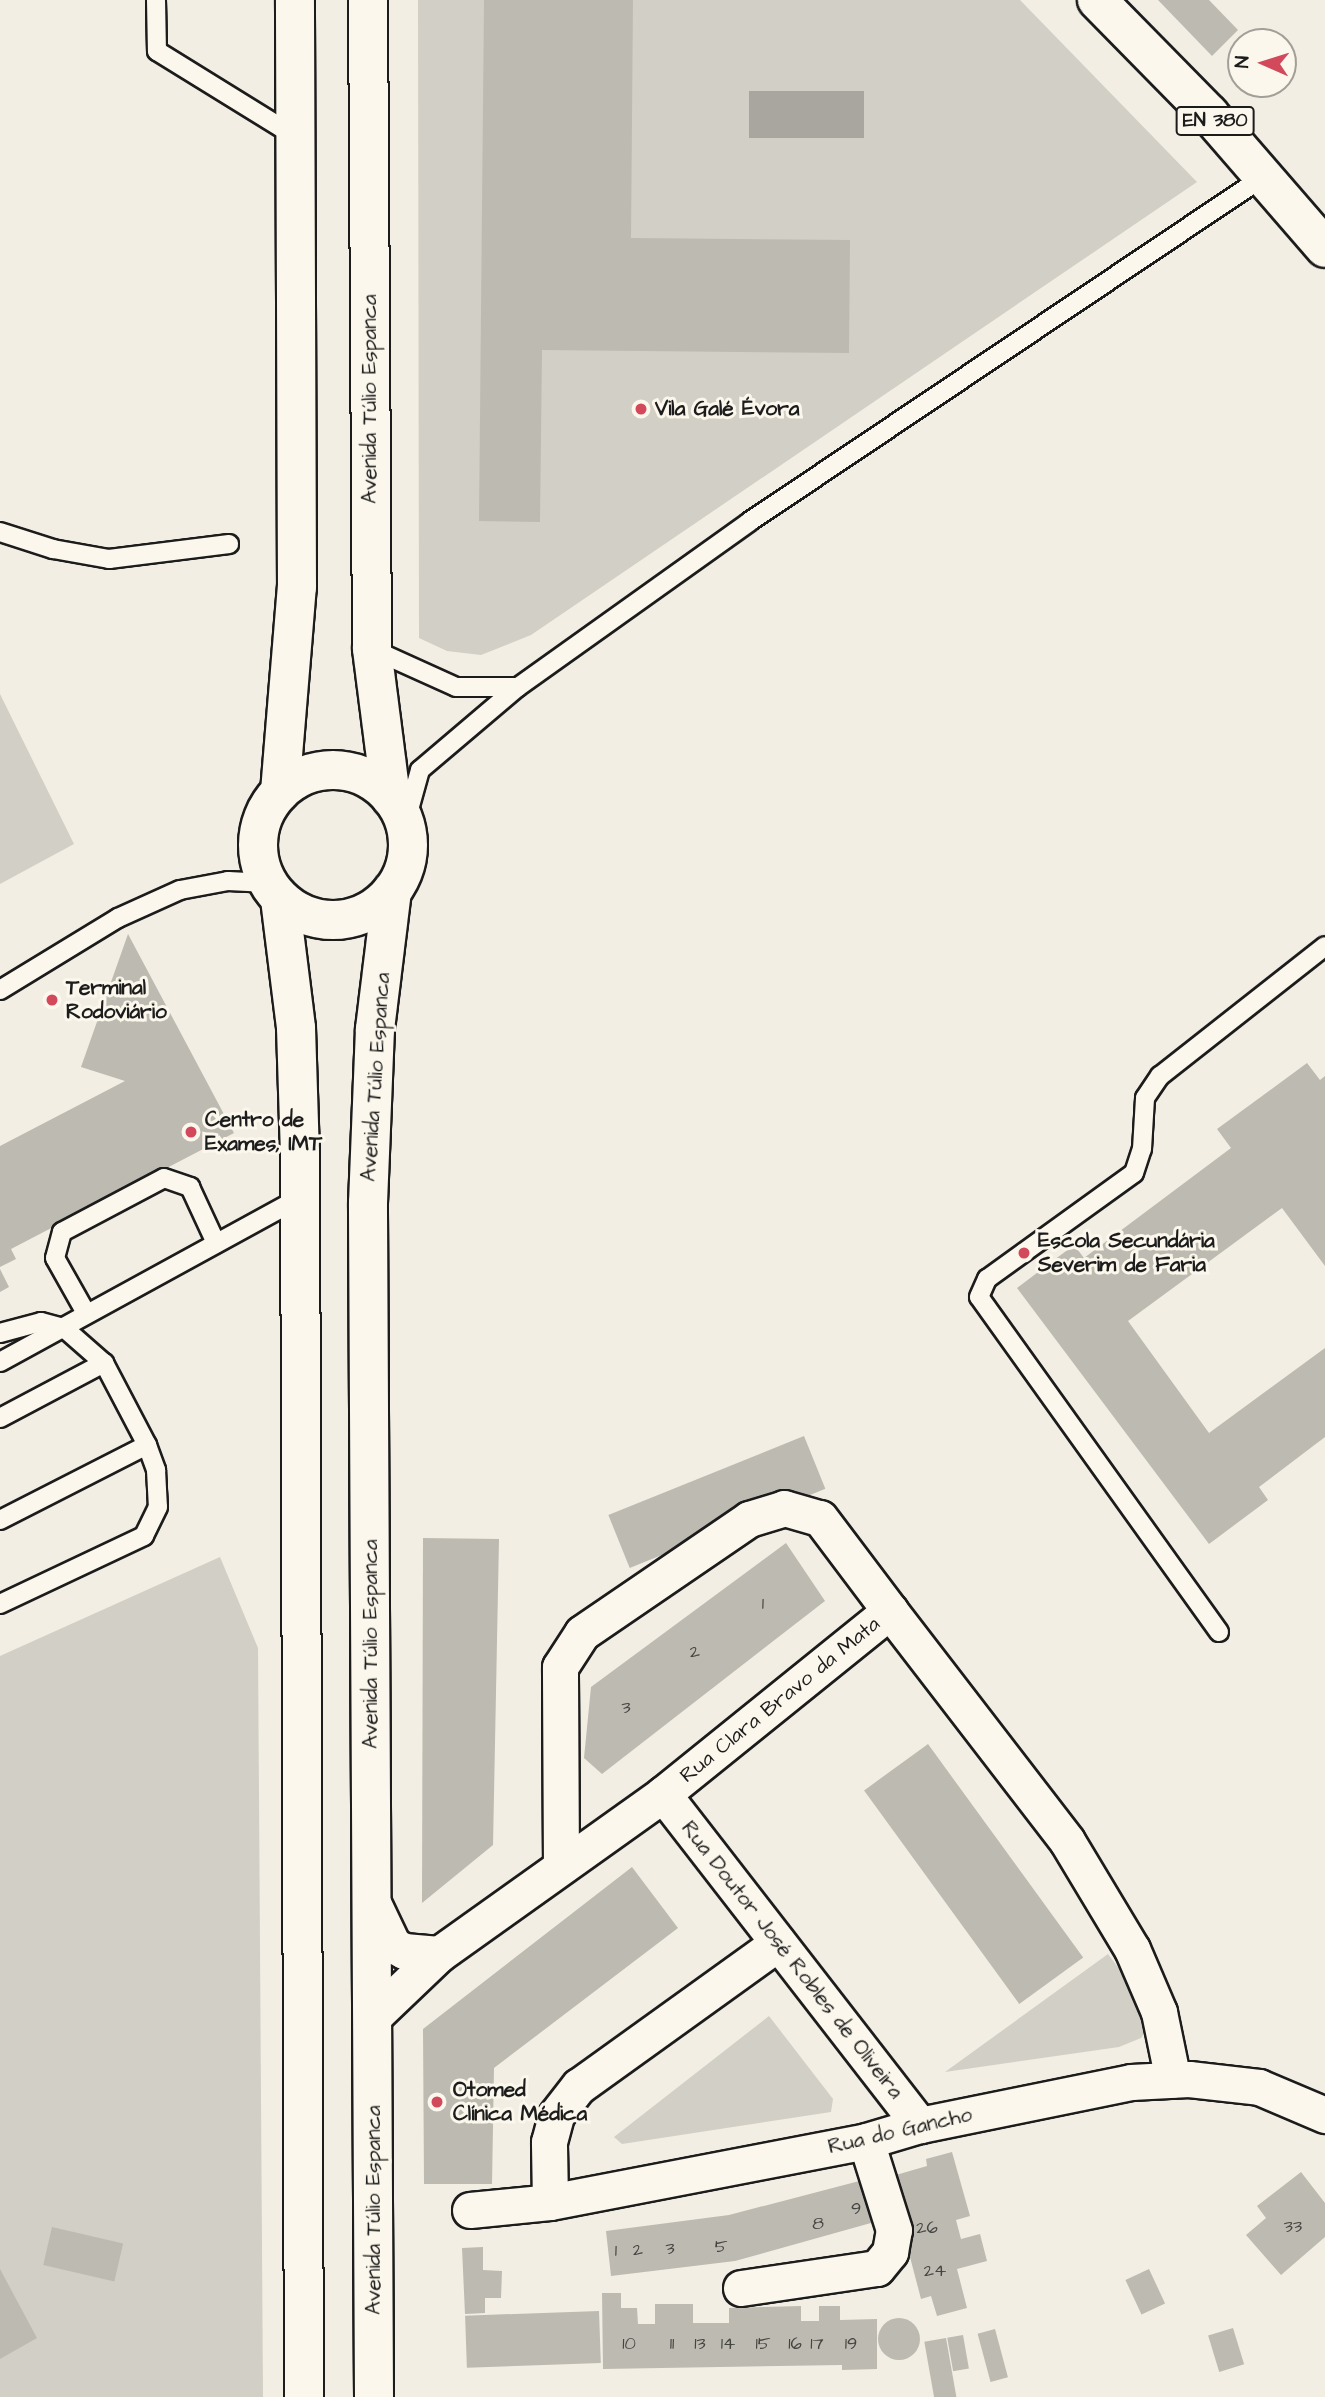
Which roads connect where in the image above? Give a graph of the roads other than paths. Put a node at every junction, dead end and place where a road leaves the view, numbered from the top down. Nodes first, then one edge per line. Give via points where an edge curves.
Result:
1 (156, 0) edge
2 (295, 0) edge
3 (368, 0) edge
4 (1097, 0) edge
5 (292, 135) junction
6 (1263, 177) junction
7 (1325, 248) edge
8 (0, 532) edge
9 (229, 544) dead end
10 (372, 649) junction
11 (518, 687) junction
12 (280, 792) junction
13 (398, 811) junction
14 (274, 891) junction
15 (392, 891) junction
16 (1325, 946) edge
17 (0, 990) edge
18 (300, 1198) junction
19 (216, 1243) junction
20 (86, 1313) junction
21 (64, 1328) junction
22 (0, 1333) edge
23 (0, 1362) edge
24 (104, 1363) junction
25 (0, 1418) edge
26 (146, 1444) junction
27 (0, 1520) edge
28 (0, 1604) edge
29 (890, 1612) junction
30 (1219, 1632) dead end
31 (663, 1794) junction
32 (561, 1866) junction
33 (373, 1903) junction
34 (778, 1943) junction
35 (439, 1954) junction
36 (374, 2016) junction
37 (1173, 2080) junction
38 (1325, 2115) edge
39 (920, 2125) junction
40 (866, 2141) junction
41 (550, 2202) junction
42 (470, 2210) dead end
43 (741, 2288) dead end
44 (303, 2397) edge
45 (374, 2397) edge

1 - 5 lane via 157,51
2 - 5 main road
3 - 10 main road, Avenida Túlio Espanca
4 - 6 main road, EN 380
5 - 12 main road via 296,587
6 - 7 main road, EN 380
6 - 11 lane via 749,522
8 - 9 lane via 53,549 109,559
10 - 11 lane via 456,687
10 - 13 main road, Avenida Túlio Espanca
11 - 13 lane via 420,770
12 - 13 main road via 300,777 337,771 373,781
12 - 14 main road via 265,812 258,836 260,860
13 - 15 main road, Avenida Túlio Espanca via 408,848
14 - 15 main road, Avenida Túlio Espanca via 301,913 326,920 350,918 374,908
14 - 17 lane via 228,881 180,890 118,918
14 - 18 main road via 296,1028
15 - 33 main road, Avenida Túlio Espanca via 375,1030 369,1153
16 - 30 lane via 1160,1076 1145,1098 1142,1149 1134,1173 987,1279 979,1297
18 - 19 lane
18 - 44 main road
19 - 20 lane
19 - 20 lane via 190,1187 164,1178 62,1232 55,1258
20 - 21 lane
21 - 22 lane via 41,1322
21 - 23 lane
21 - 24 lane
24 - 25 lane
24 - 26 lane
26 - 27 lane
26 - 28 lane via 156,1470 158,1507 144,1536
29 - 31 street, Rua Clara Bravo da Mata
29 - 32 street via 820,1518 784,1508 749,1519 582,1633 559,1667
29 - 37 street, Rua Clara Bravo da Mata via 1067,1841 1132,1949 1159,2012
31 - 32 street, Rua Clara Bravo da Mata
31 - 34 street, Rua Doutor José Robles de Oliveira
32 - 35 street, Rua Clara Bravo da Mata
33 - 35 street via 393,1945 404,1951
33 - 36 main road, Avenida Túlio Espanca
34 - 39 street, Rua Doutor José Robles de Oliveira
34 - 41 street via 579,2086 556,2115 550,2142
35 - 36 street, Rua Clara Bravo da Mata
36 - 45 main road, Avenida Túlio Espanca
37 - 38 street, Rua do Gancho via 1259,2087
37 - 39 street, Rua do Gancho via 1072,2092
39 - 40 street, Rua do Gancho
40 - 41 street, Rua do Gancho
40 - 43 street via 894,2230 890,2252 877,2268
41 - 42 street, Rua do Gancho

